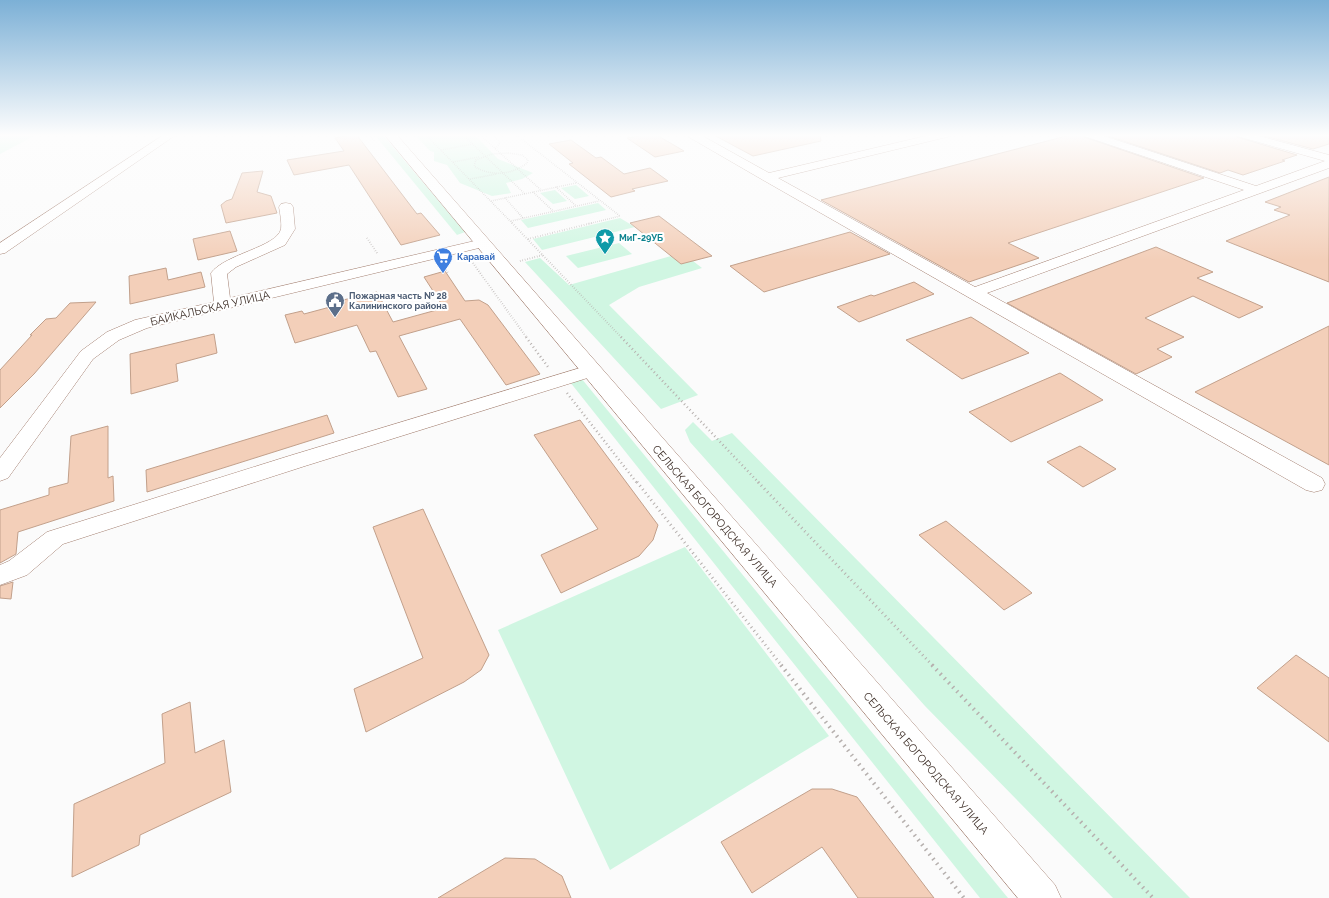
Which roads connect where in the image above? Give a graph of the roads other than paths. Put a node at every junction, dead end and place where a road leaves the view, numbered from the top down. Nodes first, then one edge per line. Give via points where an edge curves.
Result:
1 (110, 176) edge
2 (419, 176) edge
3 (772, 176) edge
4 (1213, 176) edge
5 (1295, 176) edge
6 (767, 177) joint
7 (1255, 190) junction
8 (286, 207) dead end
9 (483, 243) junction
10 (0, 250) edge
11 (973, 293) junction
12 (223, 305) junction
13 (590, 370) junction
14 (0, 473) edge
15 (1314, 484) dead end
16 (0, 574) edge
17 (1042, 898) edge

1 - 10 lane
2 - 9 main road, СЕЛЬСКАЯ БОГОРОДСКАЯ УЛИЦА
3 - 6 lane
4 - 7 lane
5 - 7 lane
6 - 11 lane
7 - 11 lane
8 - 12 lane via 288,229 280,242 231,264 219,274
9 - 12 lane, БАЙКАЛЬСКАЯ УЛИЦА
9 - 13 main road, СЕЛЬСКАЯ БОГОРОДСКАЯ УЛИЦА
11 - 15 lane
12 - 14 lane, БАЙКАЛЬСКАЯ УЛИЦА via 141,324 113,336 87,355
13 - 16 lane via 55,538 18,568
13 - 17 main road, СЕЛЬСКАЯ БОГОРОДСКАЯ УЛИЦА

